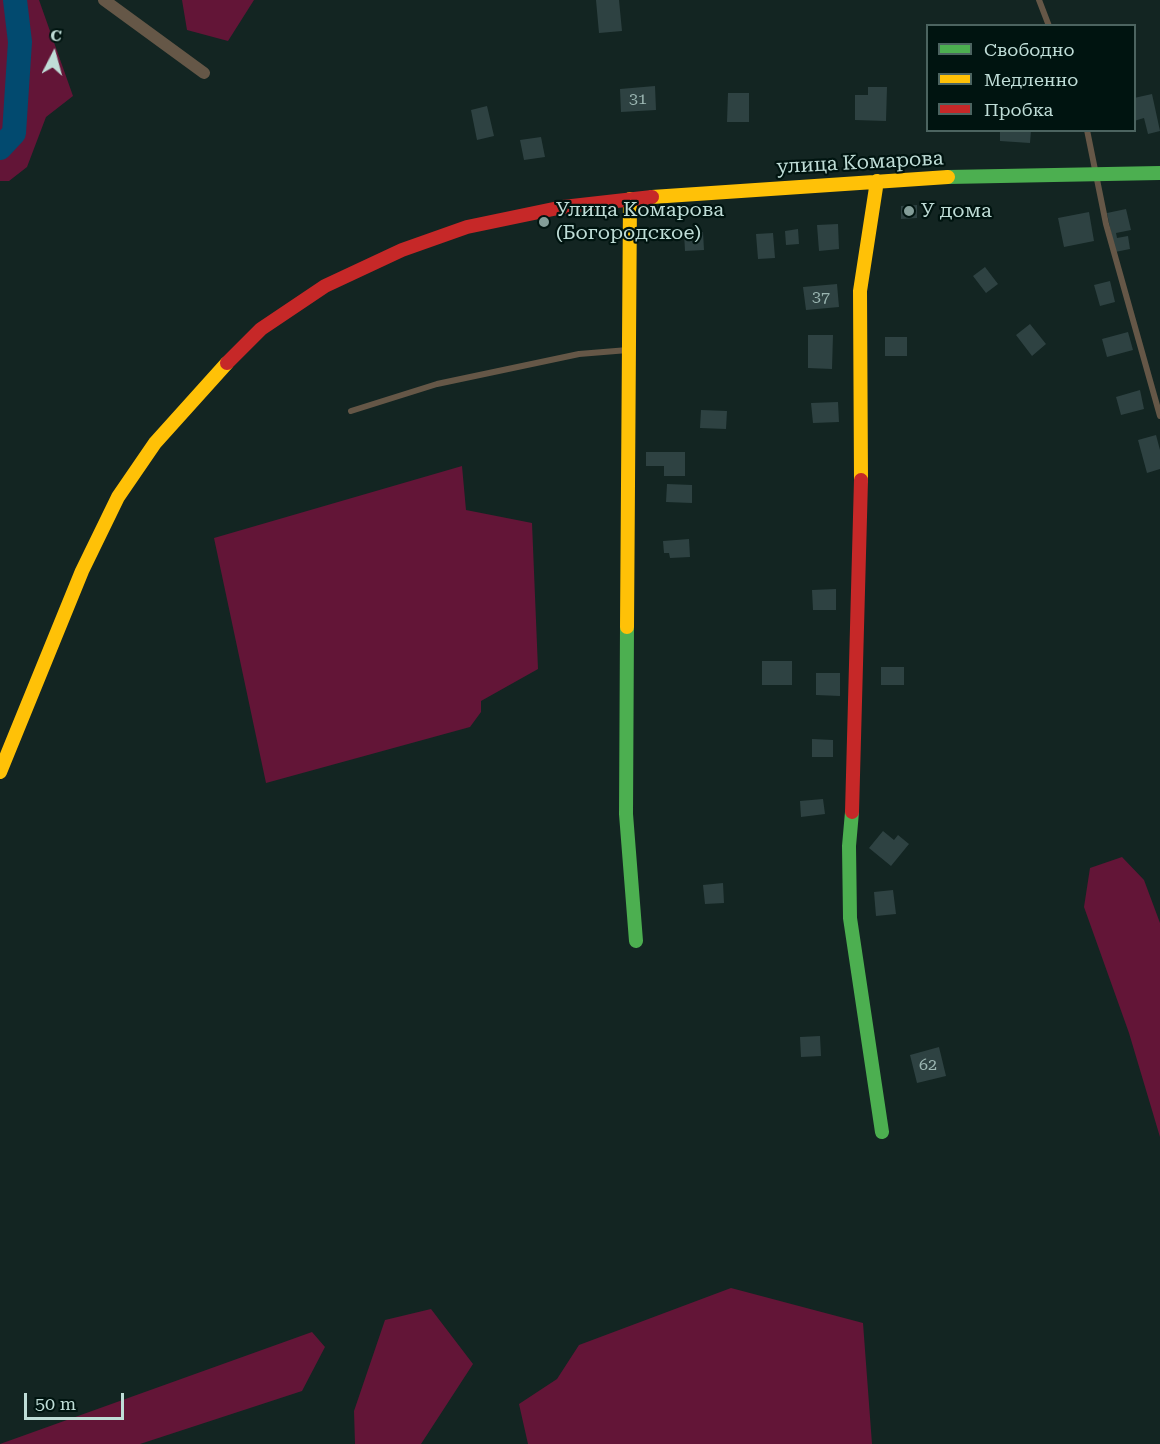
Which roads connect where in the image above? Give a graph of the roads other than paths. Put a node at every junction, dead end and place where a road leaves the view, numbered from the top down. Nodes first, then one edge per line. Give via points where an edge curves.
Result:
1 (104, 0) edge
2 (1039, 0) edge
3 (1048, 24) edge
4 (204, 73) dead end
5 (1087, 132) edge
6 (1160, 173) edge
7 (1094, 176) junction
8 (878, 181) junction
9 (630, 199) junction
10 (630, 350) junction
11 (351, 411) dead end
12 (1160, 416) edge
13 (0, 772) edge
14 (636, 941) dead end
15 (882, 1132) dead end

1 - 4 street
2 - 3 lane
5 - 7 lane
6 - 7 street, улица Комарова
7 - 8 street, улица Комарова via 1006,174
7 - 12 lane
8 - 9 street, улица Комарова
8 - 15 street via 860,291 862,456 854,794 849,846 850,918
9 - 10 street
9 - 13 street, улица Комарова via 563,207 467,227 402,250 325,286 261,329 201,389 155,443 118,497 82,571
10 - 11 lane via 579,354 436,384
10 - 14 street via 626,814

